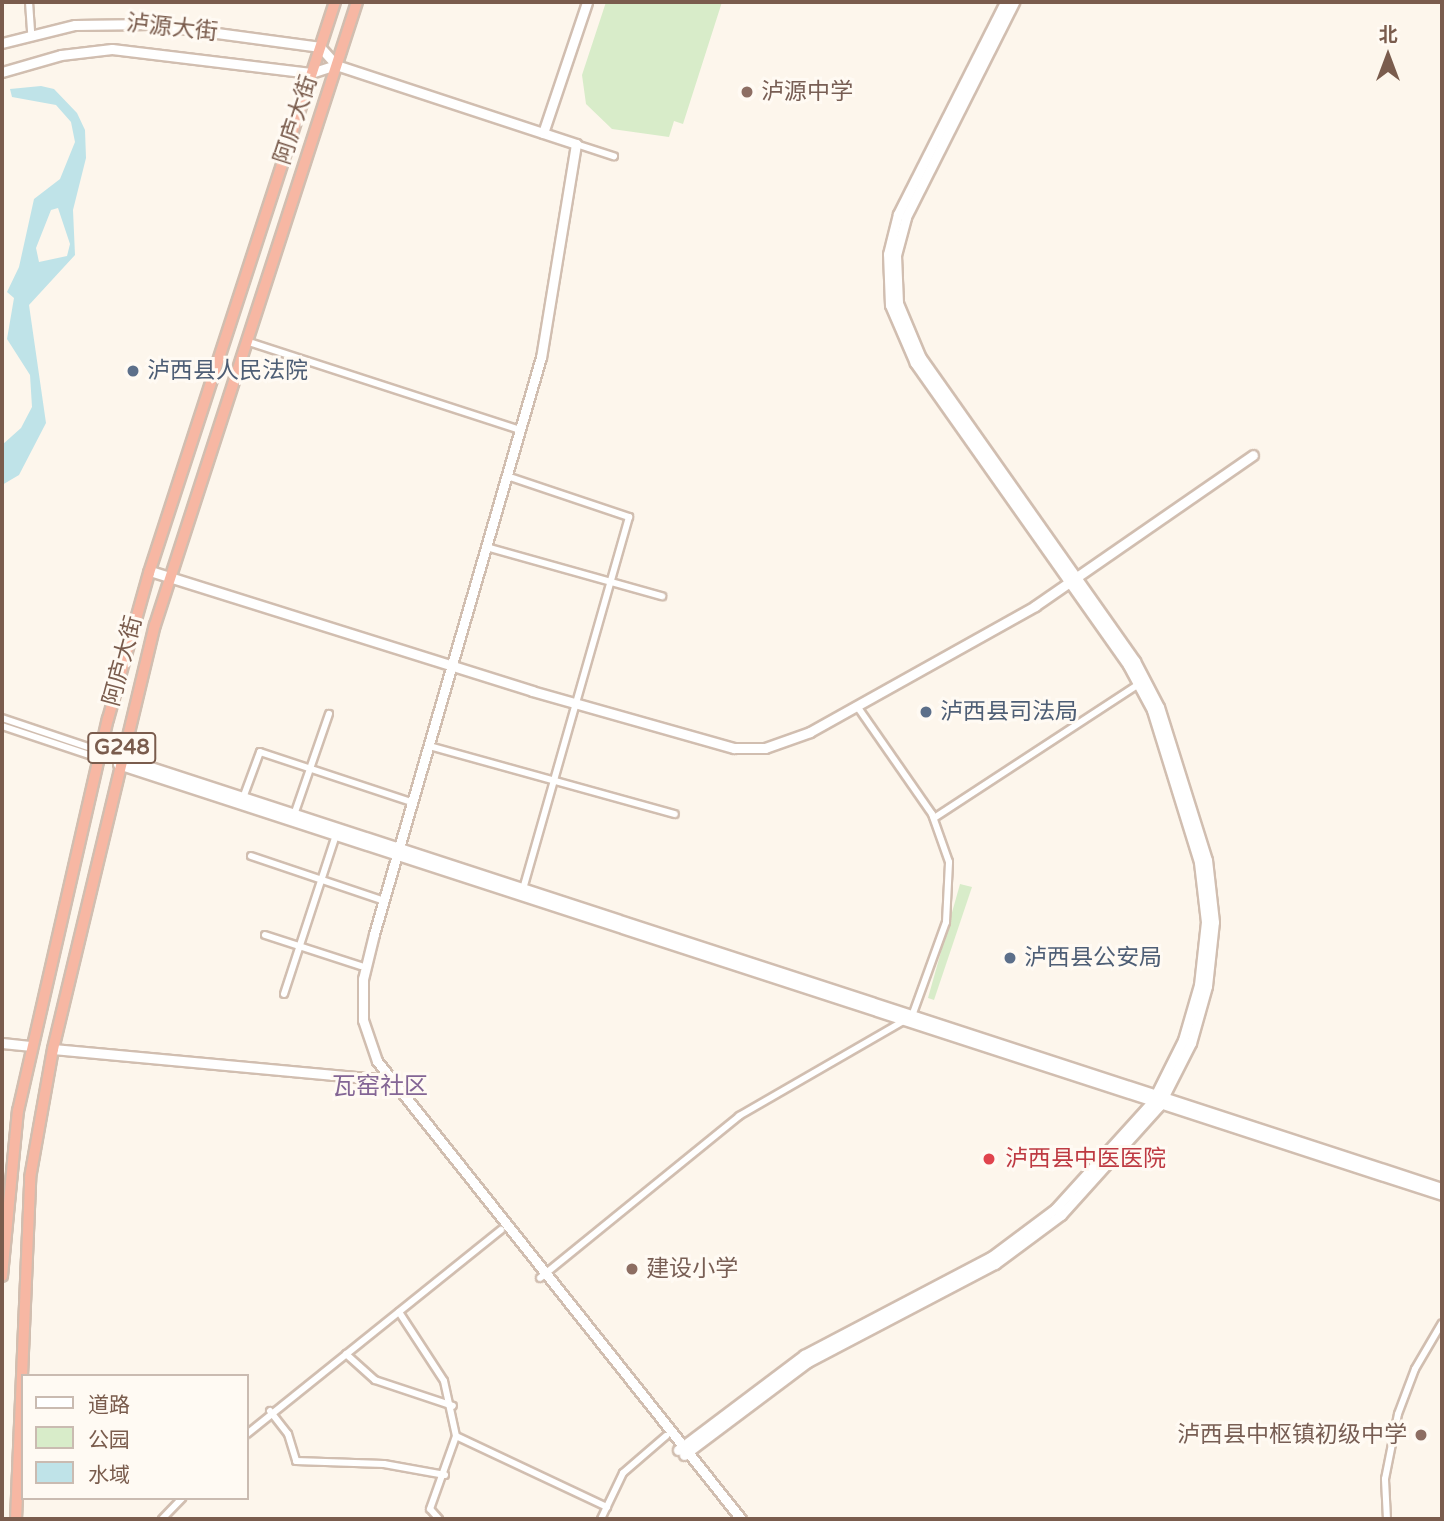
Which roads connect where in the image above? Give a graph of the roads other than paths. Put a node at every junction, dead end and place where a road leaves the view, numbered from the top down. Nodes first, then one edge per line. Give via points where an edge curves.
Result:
1 (29, 2) edge
2 (335, 2) edge
3 (357, 2) edge
4 (587, 2) edge
5 (1005, 2) edge
6 (1014, 2) edge
7 (31, 34) junction
8 (2, 43) edge
9 (320, 47) junction
10 (336, 65) junction
11 (2, 72) edge
12 (311, 73) junction
13 (543, 134) junction
14 (573, 143) junction
15 (614, 156) dead end
16 (246, 341) junction
17 (517, 429) junction
18 (1254, 455) dead end
19 (507, 476) junction
20 (486, 547) junction
21 (150, 571) junction
22 (169, 577) junction
23 (611, 581) junction
24 (1073, 582) junction
25 (662, 596) dead end
26 (449, 667) junction
27 (1142, 682) junction
28 (577, 704) junction
29 (857, 706) junction
30 (329, 714) dead end
31 (2, 718) edge
32 (2, 726) edge
33 (429, 746) junction
34 (99, 754) junction
35 (119, 761) junction
36 (310, 769) junction
37 (555, 781) junction
38 (243, 798) junction
39 (408, 801) junction
40 (675, 814) dead end
41 (295, 815) junction
42 (934, 818) junction
43 (336, 835) junction
44 (396, 851) junction
45 (251, 856) dead end
46 (322, 880) junction
47 (523, 889) junction
48 (379, 899) junction
49 (265, 935) dead end
50 (300, 946) junction
51 (361, 966) junction
52 (284, 994) dead end
53 (908, 1018) junction
54 (2, 1043) edge
55 (32, 1046) junction
56 (53, 1049) junction
57 (386, 1080) junction
58 (1158, 1100) junction
59 (1442, 1188) edge
60 (1442, 1195) edge
61 (501, 1230) junction
62 (2, 1262) edge
63 (2, 1276) edge
64 (541, 1277) junction
65 (399, 1312) junction
66 (1442, 1323) edge
67 (346, 1354) junction
68 (22, 1374) edge
69 (21, 1397) edge
70 (453, 1406) junction
71 (270, 1411) junction
72 (248, 1433) edge
73 (456, 1436) junction
74 (666, 1436) junction
75 (682, 1452) junction
76 (445, 1475) junction
77 (181, 1500) edge
78 (607, 1507) junction
79 (16, 1519) edge
80 (162, 1519) edge
81 (439, 1519) edge
82 (601, 1519) edge
83 (734, 1519) edge
84 (741, 1519) edge
85 (1387, 1519) edge

1 - 7 street
2 - 9 highway, 阿庐大街 / G248
3 - 10 highway, 阿庐大街 / G248
4 - 13 main road
5 - 24 main road via 903,201 891,241 888,292 915,363
6 - 24 main road via 905,217 896,255 896,291 921,358
7 - 8 main road, 泸源大街
7 - 9 main road, 泸源大街 via 130,22
9 - 10 main road
9 - 12 highway, 阿庐大街 / G248
10 - 12 main road
10 - 13 main road
10 - 16 highway, 阿庐大街 / G248
11 - 12 main road via 61,55 121,49
12 - 21 highway, 阿庐大街 / G248
13 - 14 main road
14 - 15 street
14 - 17 main road via 544,316
16 - 17 street
16 - 22 highway, 阿庐大街 / G248
17 - 19 main road
17 - 26 main road
18 - 24 main road
19 - 20 main road
19 - 23 street via 628,513
20 - 23 street
20 - 26 main road
21 - 22 main road
21 - 34 highway, 阿庐大街 / G248
22 - 26 main road
22 - 35 highway, 阿庐大街 / G248
23 - 25 street
23 - 28 street
24 - 27 main road
24 - 29 main road
26 - 28 main road
26 - 33 main road
26 - 39 main road
27 - 42 street
27 - 58 main road via 1195,843 1206,922 1193,1012
28 - 29 main road via 744,749 792,740
28 - 37 street
29 - 42 street
30 - 36 street
31 - 34 street
32 - 34 street
33 - 37 street
33 - 44 main road
34 - 55 highway, G248
35 - 38 main road
35 - 43 main road
35 - 56 highway, 阿庐大街 / G248
36 - 38 street via 260,752
36 - 39 street
36 - 41 street
37 - 40 street
37 - 47 street
38 - 41 main road
39 - 44 main road
41 - 44 main road
42 - 53 street via 949,862 949,903
43 - 44 main road
43 - 46 street
44 - 47 main road
44 - 48 main road
44 - 53 main road
44 - 64 main road via 363,979 369,1041 377,1061
45 - 46 street
46 - 48 street
46 - 50 street
47 - 53 main road
48 - 51 main road
49 - 50 street
50 - 51 street
50 - 52 street
51 - 57 main road via 361,1032
53 - 58 main road
53 - 64 street via 738,1116
54 - 55 main road
55 - 62 highway, G248 via 14,1135
56 - 57 main road
56 - 68 highway, 阿庐大街 / G248 via 30,1178
57 - 61 main road
58 - 59 main road
58 - 60 main road
58 - 75 main road via 1084,1182 1014,1242 804,1355
61 - 64 main road
61 - 65 street
62 - 63 highway, G248
64 - 74 main road
64 - 75 main road
65 - 67 street
65 - 70 street via 444,1381
66 - 85 street via 1415,1369 1398,1414 1385,1479
67 - 70 street via 375,1380
67 - 71 street
69 - 79 highway, 阿庐大街 / G248
70 - 73 street
71 - 72 street
71 - 76 street via 288,1434 296,1461 384,1464
73 - 76 street
73 - 78 street
74 - 75 main road
74 - 78 street via 623,1473
75 - 83 main road
75 - 84 main road
76 - 81 street via 430,1510
77 - 80 street
78 - 82 street

